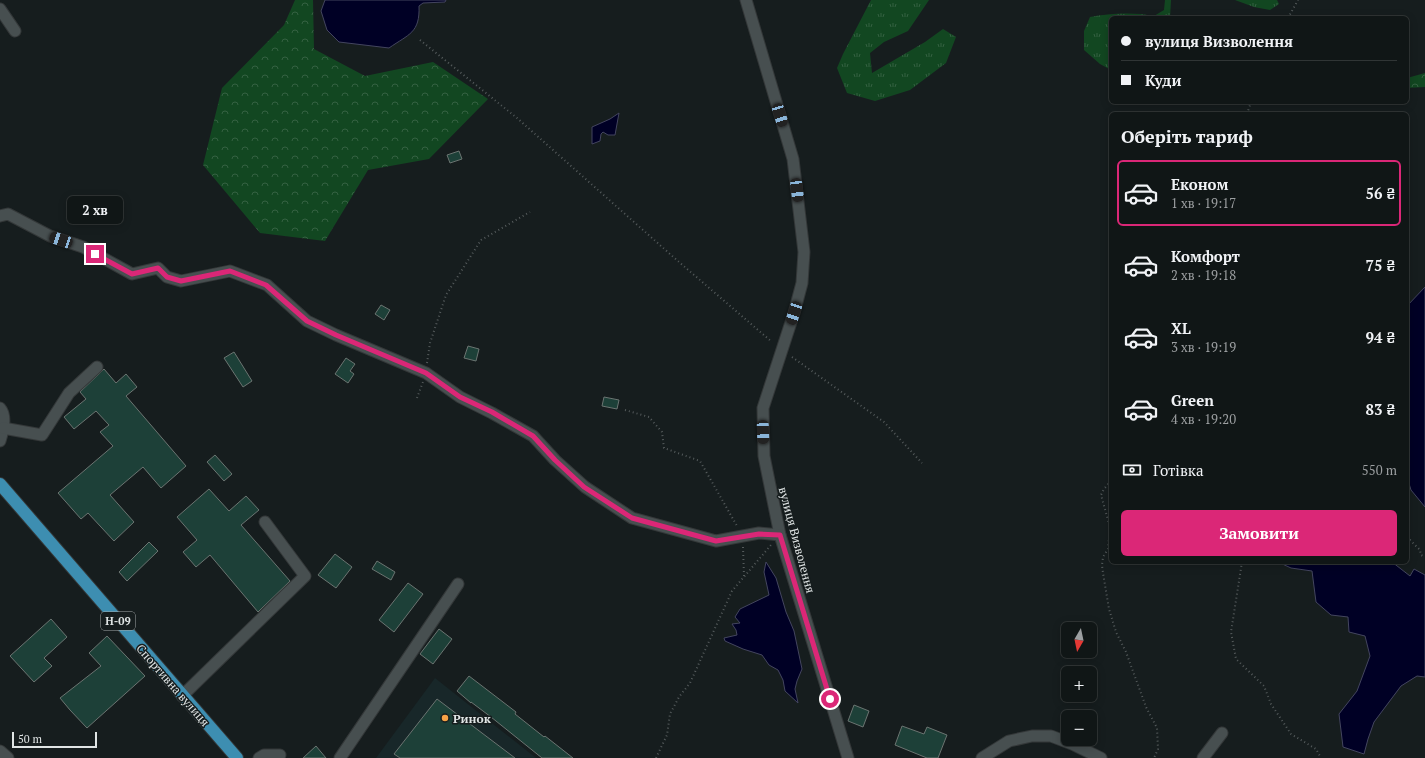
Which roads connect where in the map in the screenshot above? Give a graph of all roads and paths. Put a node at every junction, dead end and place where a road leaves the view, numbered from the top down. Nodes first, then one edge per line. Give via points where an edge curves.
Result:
1 (746, 0) edge
2 (1298, 0) edge
3 (0, 8) edge
4 (1289, 16) edge
5 (15, 31) dead end
6 (420, 40) dead end
7 (530, 212) dead end
8 (0, 216) edge
9 (782, 350) junction
10 (97, 367) dead end
11 (426, 373) junction
12 (416, 398) dead end
13 (0, 408) edge
14 (625, 410) dead end
15 (3, 428) junction
16 (0, 441) edge
17 (922, 463) dead end
18 (1109, 483) edge
19 (0, 484) edge
20 (265, 522) dead end
21 (1109, 523) edge
22 (780, 535) junction
23 (742, 536) junction
24 (1109, 538) edge
25 (1409, 540) edge
26 (1425, 557) edge
27 (1242, 564) edge
28 (744, 576) junction
29 (458, 584) dead end
30 (182, 696) junction
31 (1222, 733) dead end
32 (0, 751) edge
33 (280, 755) dead end
34 (8, 758) edge
35 (236, 758) edge
36 (260, 758) edge
37 (340, 758) edge
38 (656, 758) edge
39 (848, 758) edge
40 (982, 758) edge
41 (1101, 758) edge
42 (1154, 758) edge
43 (1203, 758) edge
44 (1321, 758) edge

1 - 9 street, вулиця Визволення via 793,159 804,252 802,283
2 - 4 path
3 - 5 street
6 - 9 path via 517,118
7 - 11 path via 482,240 446,295 430,343
8 - 11 street via 8,214 50,236 83,247 132,274 158,268 167,277 181,281 230,271 266,285 307,321
9 - 17 path via 884,422
9 - 22 street, вулиця Визволення via 762,408 764,456
10 - 15 street via 69,393 42,435
11 - 12 path
11 - 23 street via 460,397 533,436 584,487 632,518 716,541
13 - 15 street via 3,411
14 - 23 path via 649,417 662,432 664,448 700,461
15 - 16 street
18 - 21 path via 1102,495
19 - 30 main road, Спортивна вулиця / Н-09
20 - 30 street via 305,576
22 - 23 street
22 - 28 path
22 - 39 street, вулиця Визволення
23 - 28 path
24 - 42 path via 1102,565 1109,608 1146,707 1157,728 1158,749
25 - 26 path
27 - 44 path via 1231,632 1236,659 1264,686 1271,704 1291,734 1316,749
28 - 38 path via 732,591 690,683 670,714 667,735
29 - 37 street
30 - 35 main road, Спортивна вулиця / Н-09
31 - 43 street
32 - 34 street
33 - 36 street via 264,755
40 - 41 street via 1009,741 1032,736 1051,736

